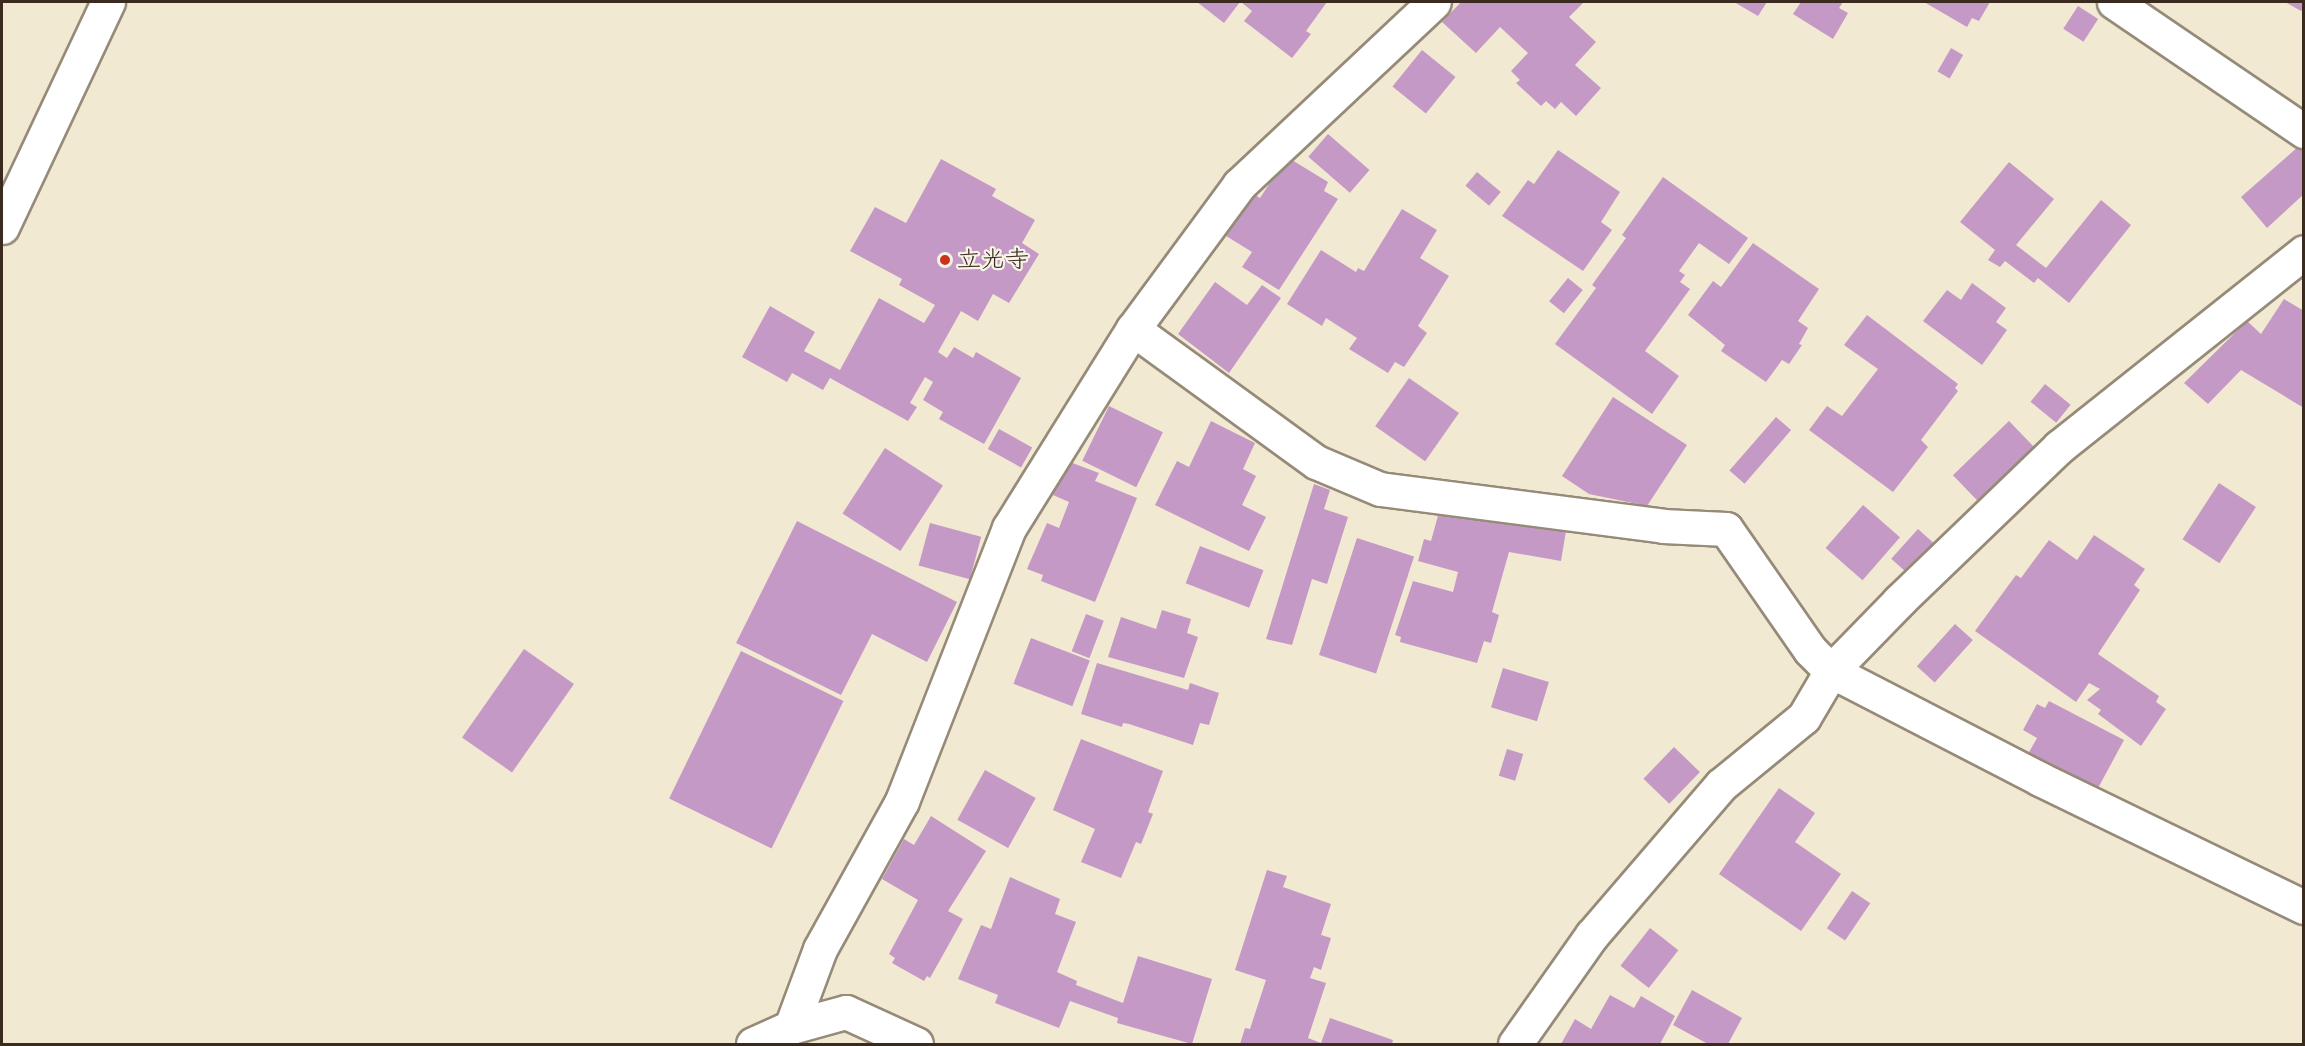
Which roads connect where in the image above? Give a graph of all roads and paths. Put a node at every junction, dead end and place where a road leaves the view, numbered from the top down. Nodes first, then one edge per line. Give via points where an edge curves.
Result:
1 (108, 2) edge
2 (1434, 2) edge
3 (2128, 5) edge
4 (2304, 131) edge
5 (2, 227) edge
6 (2304, 252) edge
7 (1133, 329) junction
8 (1832, 671) junction
9 (2304, 907) edge
10 (790, 1027) junction
11 (753, 1044) edge
12 (916, 1044) edge
13 (1515, 1044) edge

1 - 5 street
2 - 7 street via 1239,185
3 - 4 street
6 - 8 street via 2059,447
7 - 8 street via 1316,462 1380,489 1663,526 1726,529 1810,650
7 - 10 street via 1009,528 902,801 820,950
8 - 9 street via 2040,779
8 - 13 street via 1804,717 1721,785 1592,935
10 - 11 street
10 - 12 street via 846,1012

